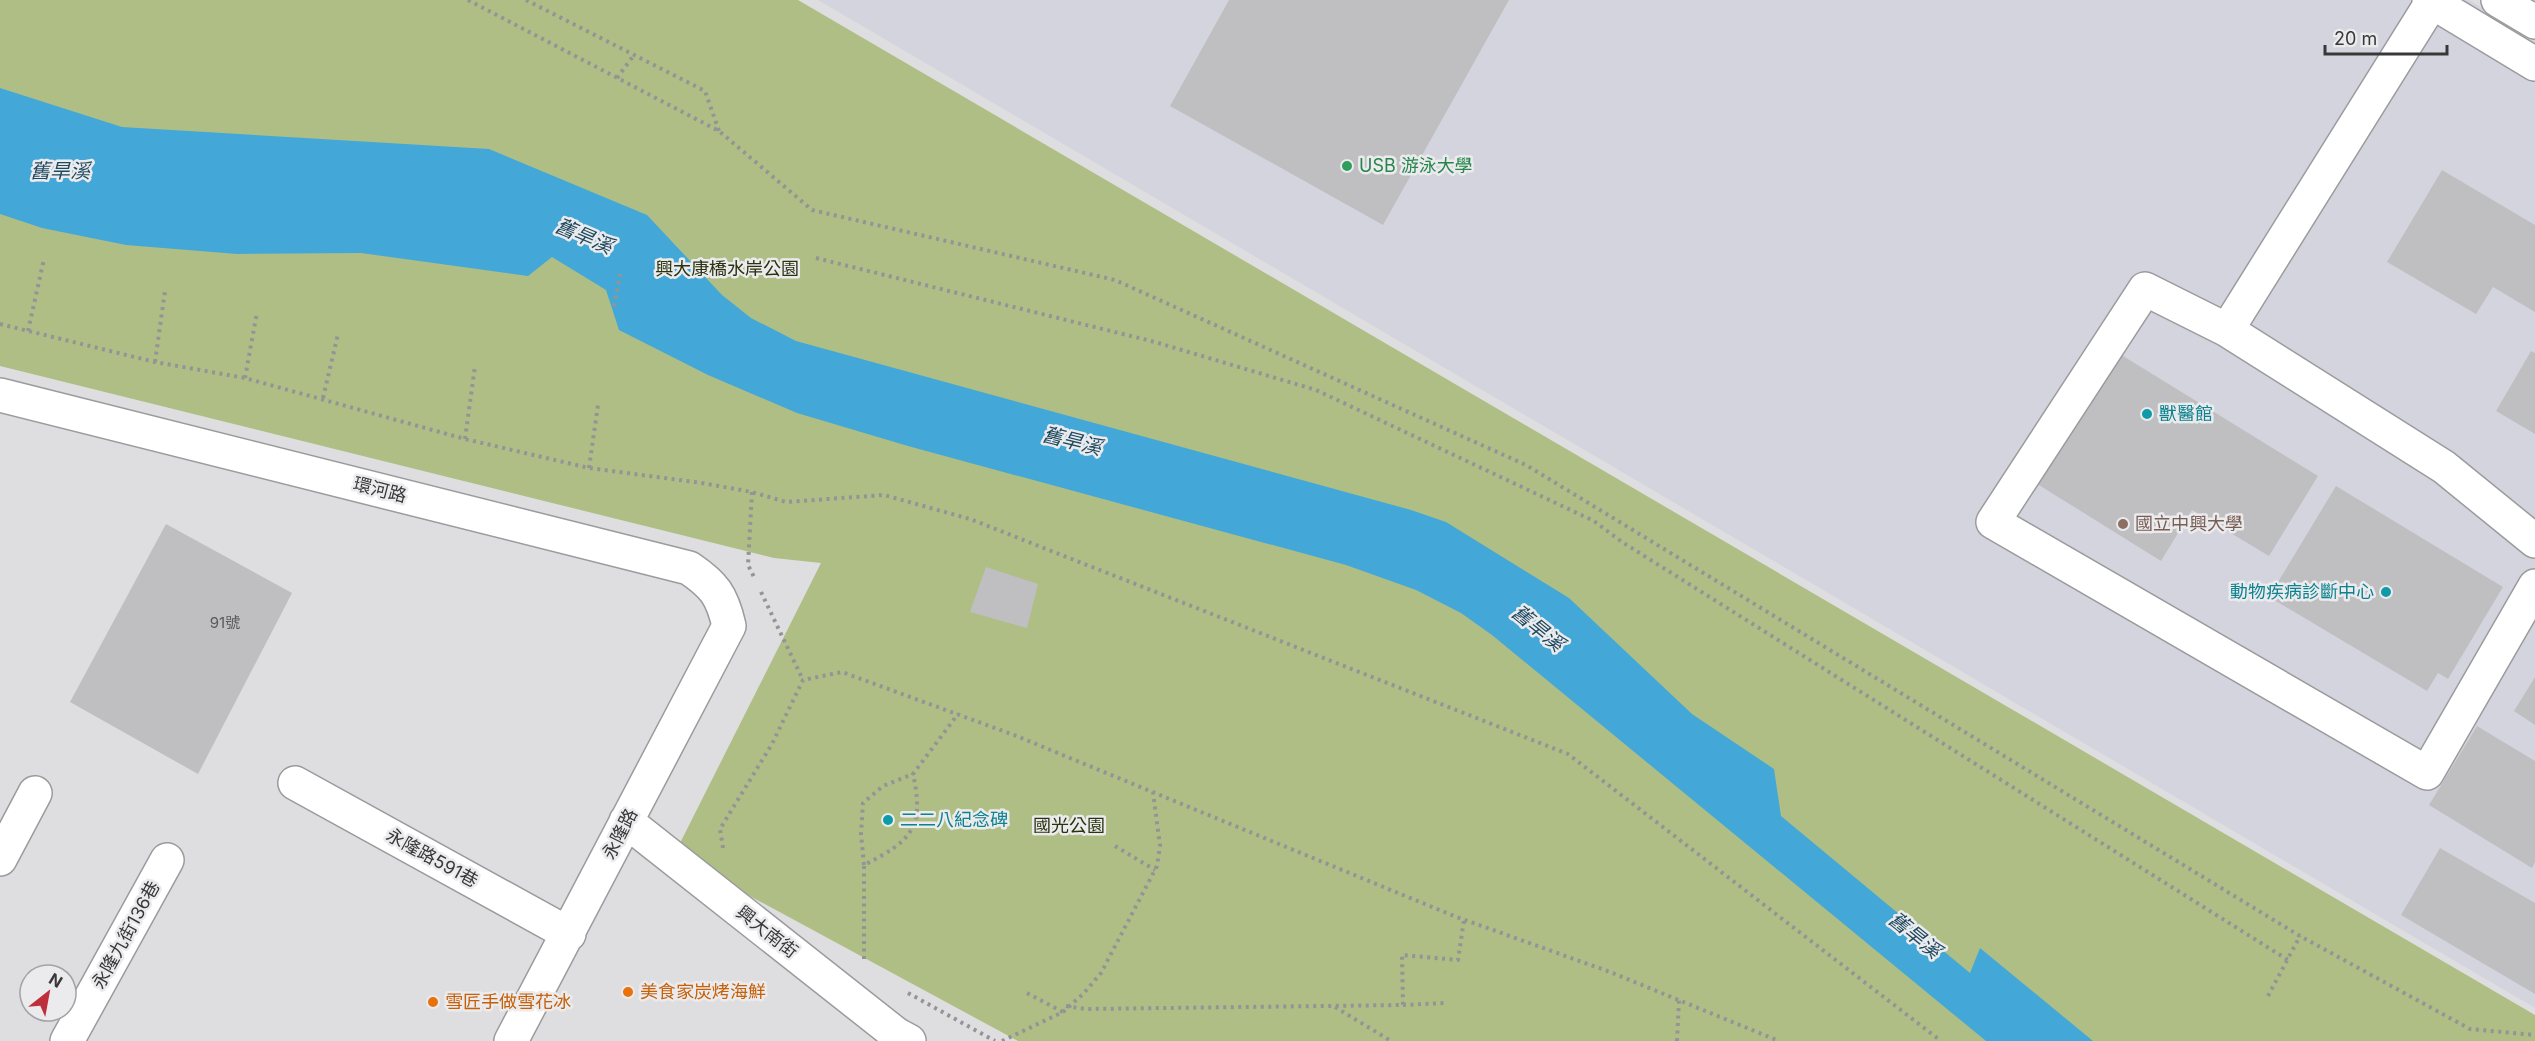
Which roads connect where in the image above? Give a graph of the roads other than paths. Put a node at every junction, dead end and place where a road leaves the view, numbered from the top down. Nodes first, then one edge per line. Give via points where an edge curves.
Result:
1 (2498, 0) edge
2 (2430, 1) edge
3 (2535, 22) edge
4 (2535, 64) edge
5 (2227, 330) junction
6 (0, 394) edge
7 (2535, 541) edge
8 (2535, 586) edge
9 (729, 626) joint
10 (295, 783) dead end
11 (35, 793) dead end
12 (626, 821) junction
13 (0, 859) edge
14 (167, 860) dead end
15 (569, 934) junction
16 (67, 1041) edge
17 (511, 1041) edge
18 (909, 1041) edge

1 - 3 street
2 - 4 street
2 - 5 street
5 - 7 street via 2444,467
5 - 8 street via 2145,289 1993,522 2427,773
6 - 9 street, 環河路 via 688,568 707,580 719,594
9 - 12 street, 永隆路
10 - 15 street, 永隆路591巷
11 - 13 street
12 - 15 street, 永隆路
12 - 18 street, 興大南街
14 - 16 street, 永隆九街136巷
15 - 17 street, 永隆路

